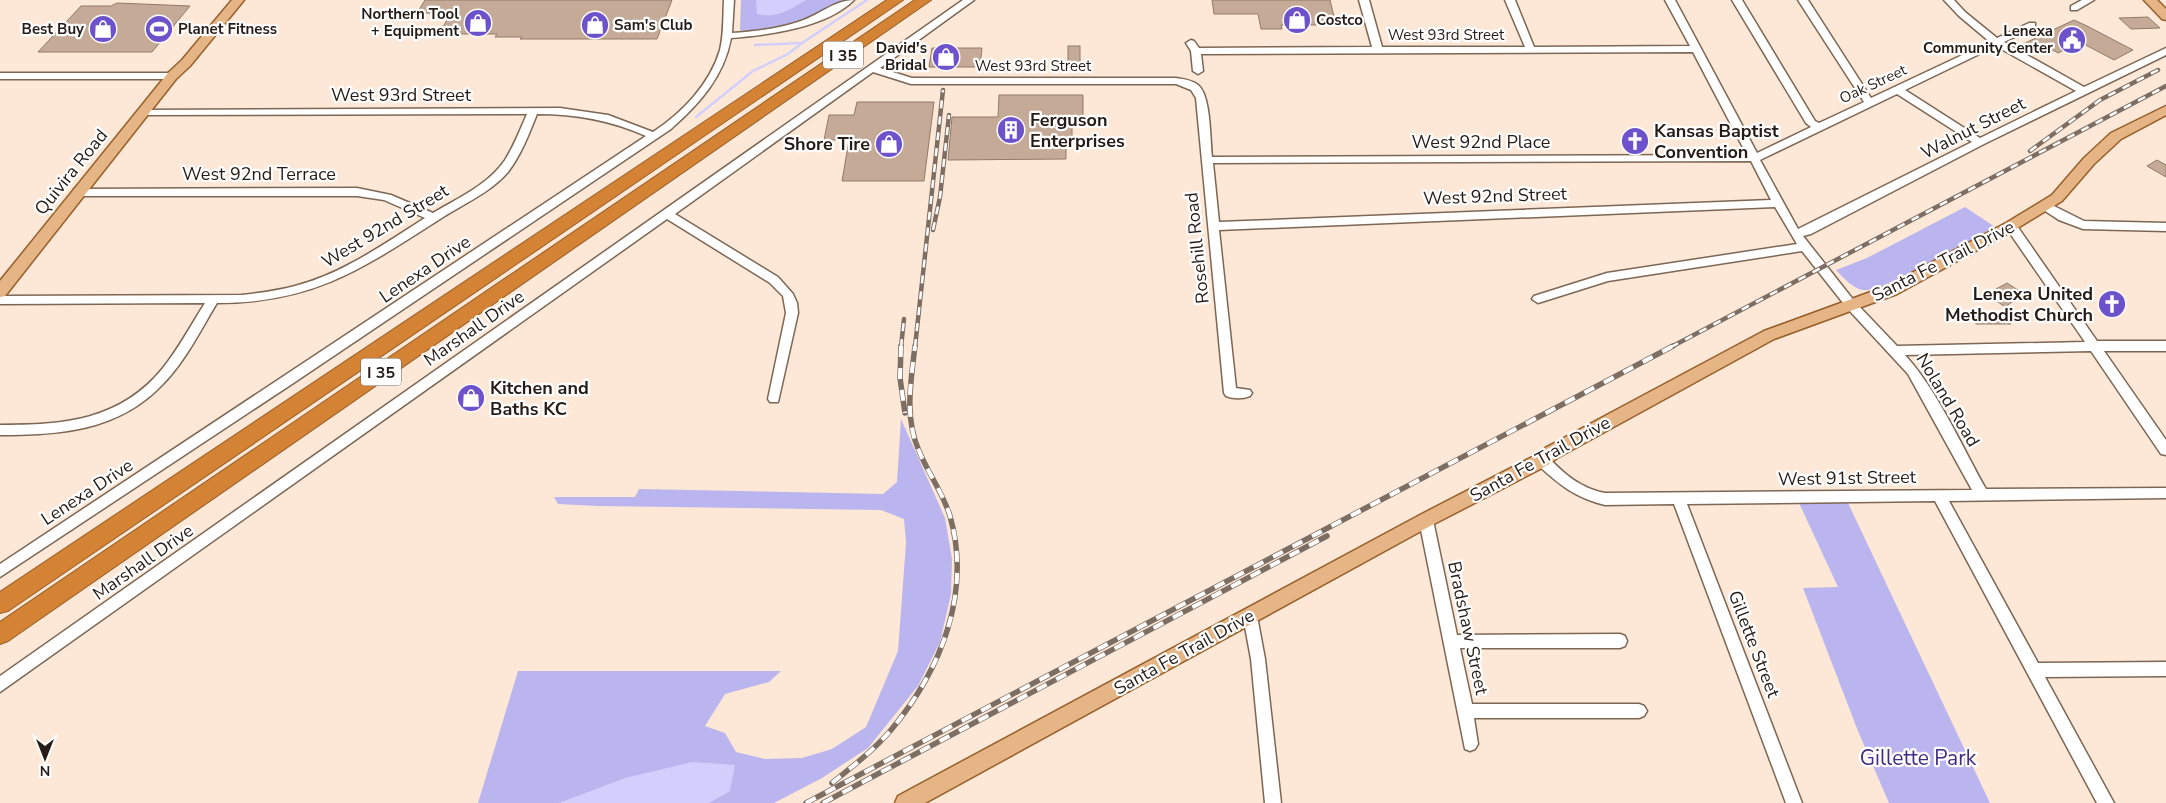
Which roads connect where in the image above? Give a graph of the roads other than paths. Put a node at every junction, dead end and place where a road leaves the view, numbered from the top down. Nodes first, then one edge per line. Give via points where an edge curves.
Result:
1 (225, 0) edge
2 (238, 0) edge
3 (729, 0) edge
4 (849, 0) edge
5 (896, 0) edge
6 (924, 0) edge
7 (969, 0) edge
8 (1364, 0) edge
9 (1510, 0) edge
10 (1670, 0) edge
11 (1737, 0) edge
12 (1803, 0) edge
13 (1949, 0) edge
14 (2089, 0) edge
15 (2150, 0) edge
16 (2074, 8) dead end
17 (2166, 16) edge
18 (2032, 25) dead end
19 (727, 36) junction
20 (1998, 42) junction
21 (1530, 50) junction
22 (1696, 50) junction
23 (1378, 51) junction
24 (2166, 51) edge
25 (873, 69) junction
26 (1198, 71) dead end
27 (0, 76) edge
28 (172, 76) junction
29 (1194, 86) joint
30 (1896, 89) junction
31 (2084, 91) junction
32 (1870, 102) junction
33 (2166, 110) edge
34 (533, 111) junction
35 (143, 112) junction
36 (1818, 127) junction
37 (654, 136) junction
38 (1980, 142) junction
39 (1755, 158) junction
40 (1207, 160) junction
41 (78, 192) junction
42 (1779, 203) junction
43 (2046, 206) junction
44 (667, 214) junction
45 (434, 218) junction
46 (1214, 226) junction
47 (2011, 226) junction
48 (2166, 226) edge
49 (1795, 234) junction
50 (1804, 247) junction
51 (0, 292) edge
52 (1538, 299) dead end
53 (0, 300) edge
54 (213, 300) junction
55 (1852, 305) junction
56 (2094, 346) junction
57 (2166, 346) edge
58 (1895, 351) junction
59 (1246, 393) dead end
60 (774, 399) dead end
61 (0, 430) edge
62 (2166, 450) edge
63 (1542, 460) junction
64 (2166, 492) edge
65 (1939, 495) junction
66 (1982, 495) junction
67 (1679, 499) junction
68 (1426, 520) junction
69 (0, 571) edge
70 (0, 604) edge
71 (1250, 616) junction
72 (0, 634) edge
73 (1451, 642) junction
74 (1620, 642) dead end
75 (2166, 669) edge
76 (2034, 670) junction
77 (0, 685) edge
78 (1466, 711) junction
79 (1639, 711) dead end
80 (1470, 744) dead end
81 (904, 803) edge
82 (1273, 803) edge
83 (1794, 803) edge
84 (2106, 803) edge

1 - 28 main road, Quivira Road via 177,63
2 - 28 main road, Quivira Road
3 - 19 street, Lenexa Drive
4 - 19 street via 802,26
5 - 70 highway, I 35
6 - 72 highway, I 35
7 - 25 street, Marshall Drive
8 - 23 street
9 - 21 street
10 - 22 street, Noland Road
11 - 36 street via 1811,123
12 - 32 street
13 - 20 street via 1969,23
14 - 16 street
15 - 17 main road
18 - 20 street, Oak Street
19 - 37 street, Lenexa Drive via 712,79 687,109
20 - 30 street, Oak Street
20 - 31 street
21 - 22 street, West 93rd Street
21 - 23 street, West 93rd Street
22 - 39 street, Noland Road
23 - 26 street, West 93rd Street via 1193,47
24 - 31 street, Walnut Street
25 - 29 street, West 93rd Street via 911,81 1176,81
25 - 44 street, Marshall Drive
27 - 28 street
28 - 35 main road, Quivira Road
29 - 40 street, Rosehill Road via 1201,98
30 - 32 street, Oak Street
30 - 38 street
31 - 38 street, Walnut Street
32 - 36 street, Oak Street
33 - 43 main road, Santa Fe Trail Drive via 2116,136 2089,160 2060,196
34 - 35 street, West 93rd Street
34 - 37 street, West 93rd Street via 603,116
34 - 45 street, West 92nd Street via 502,171
35 - 41 main road, Quivira Road
36 - 39 street, Oak Street
37 - 69 street, Lenexa Drive
38 - 49 street, Walnut Street via 1807,231
39 - 40 street, West 92nd Place
39 - 42 street, Noland Road
40 - 46 street, Rosehill Road
41 - 45 street, West 92nd Terrace via 357,192 391,197
41 - 51 main road, Quivira Road
42 - 46 street, West 92nd Street
42 - 49 street, Noland Road
43 - 47 main road, Santa Fe Trail Drive
43 - 48 street via 2083,225
44 - 60 street via 774,280 788,295 792,313
44 - 77 street, Marshall Drive
45 - 54 street, West 92nd Street via 350,270 316,286 258,299
46 - 59 street, Rosehill Road via 1230,393
47 - 55 main road, Santa Fe Trail Drive via 1892,290
47 - 56 street
49 - 50 street, Noland Road
50 - 52 street via 1607,277
50 - 55 street, Noland Road
53 - 54 street, West 92nd Street
54 - 61 street via 167,372 137,399 100,418 68,428
55 - 58 street, Noland Road
55 - 63 main road, Santa Fe Trail Drive via 1789,326 1737,351
56 - 57 street
56 - 58 street
56 - 62 street
58 - 66 street, Noland Road via 1926,393
63 - 67 street, West 91st Street via 1565,483 1592,497
63 - 68 main road, Santa Fe Trail Drive
64 - 66 street, West 91st Street
65 - 66 street, West 91st Street
65 - 67 street, West 91st Street
65 - 76 street
67 - 83 street, Gillette Street
68 - 71 main road, Santa Fe Trail Drive
68 - 73 street, Bradshaw Street
71 - 81 main road, Santa Fe Trail Drive
71 - 82 street via 1258,659
73 - 74 street
73 - 78 street, Bradshaw Street
75 - 76 street
76 - 84 street
78 - 79 street
78 - 80 street, Bradshaw Street

